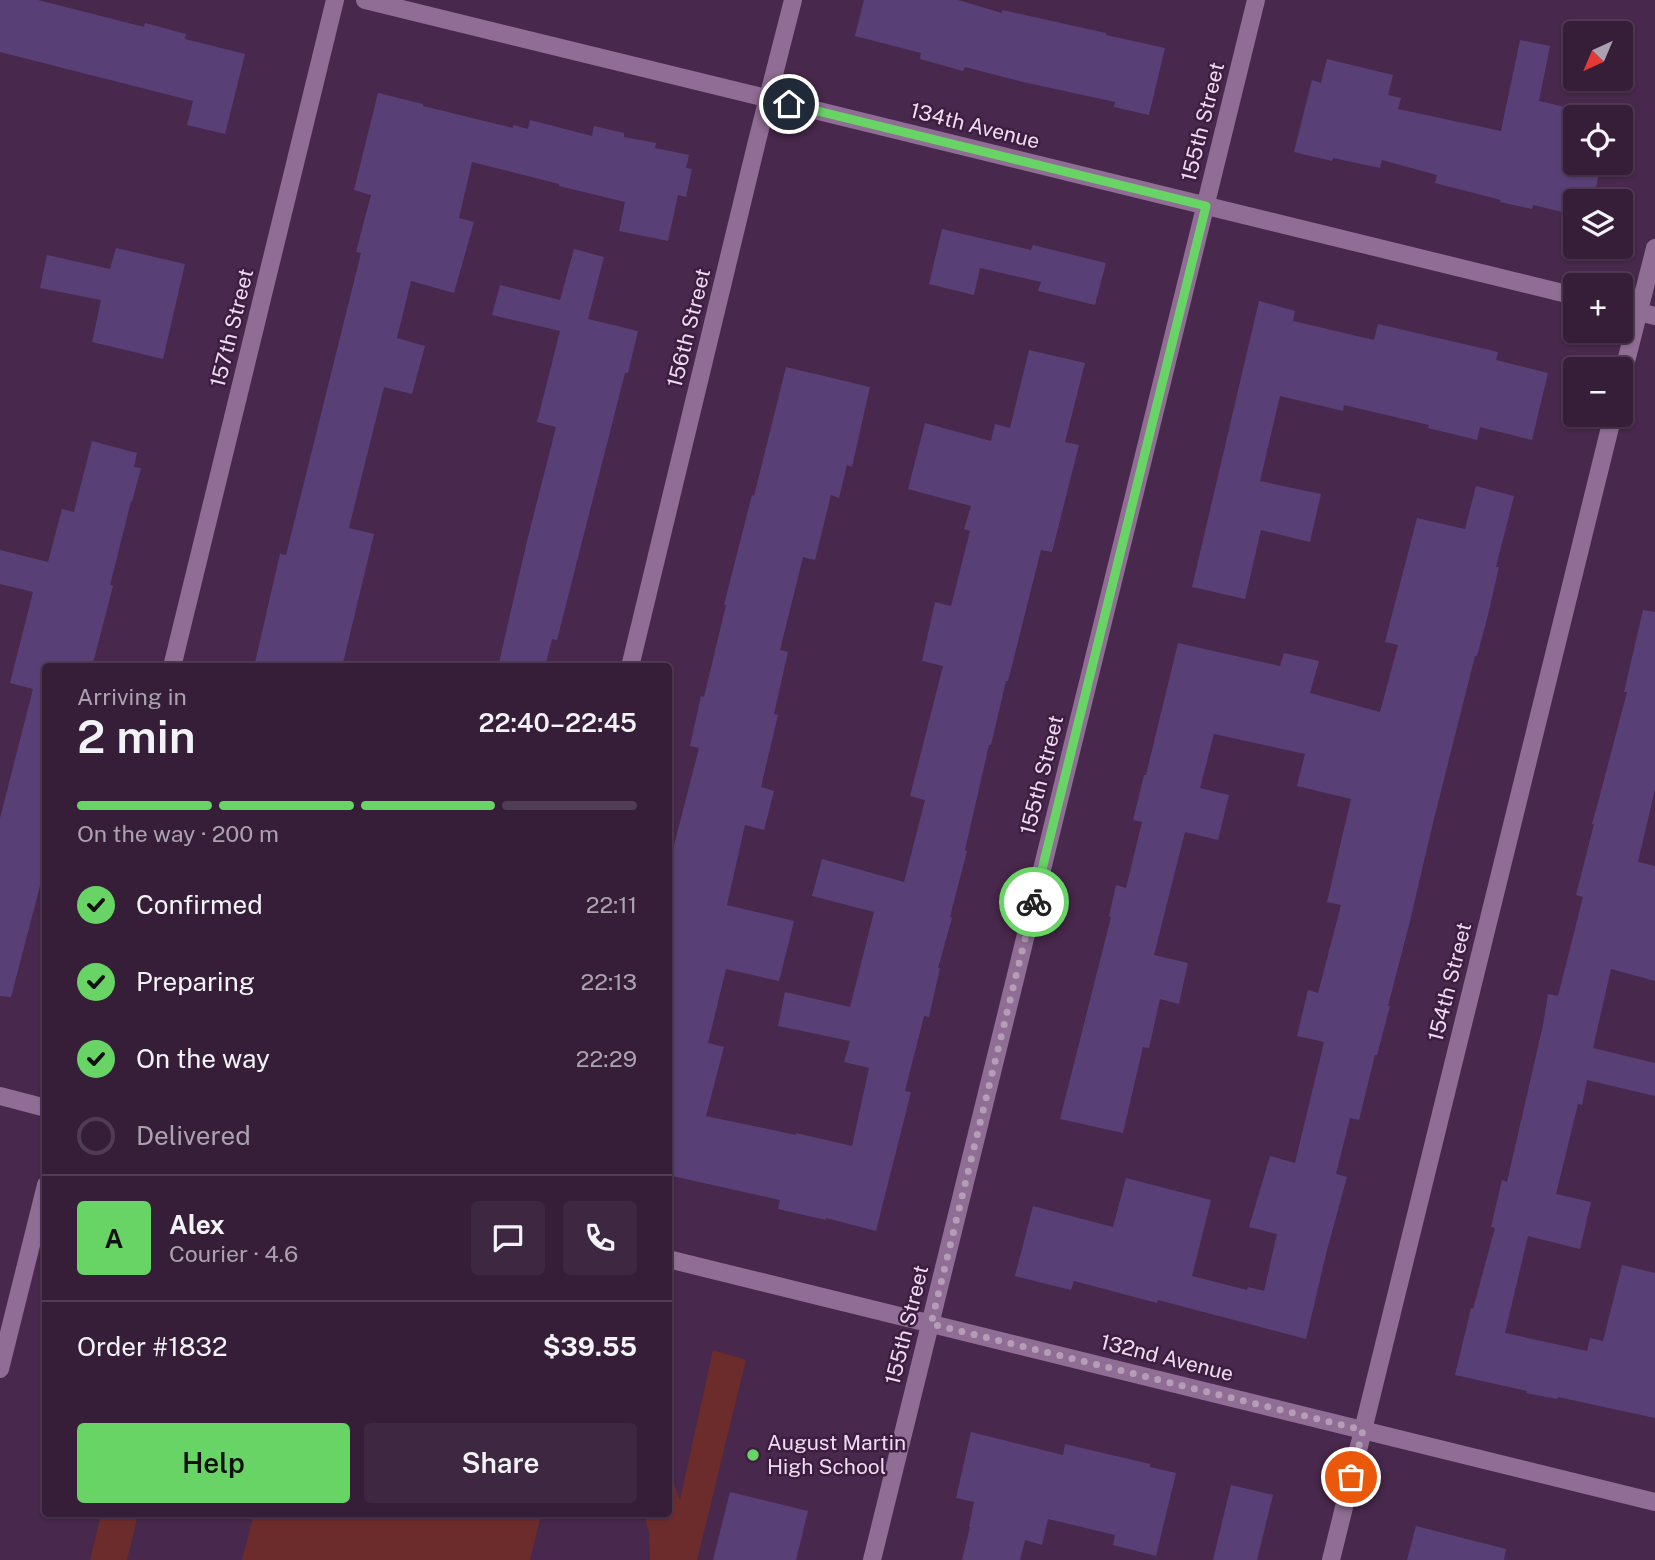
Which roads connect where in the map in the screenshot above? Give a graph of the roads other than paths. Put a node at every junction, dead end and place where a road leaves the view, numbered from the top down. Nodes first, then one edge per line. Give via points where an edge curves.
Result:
1 (335, 0) edge
2 (365, 0) edge
3 (793, 0) edge
4 (1256, 0) edge
5 (769, 99) junction
6 (1206, 206) junction
7 (1655, 248) edge
8 (1563, 293) edge
9 (1647, 314) edge
10 (1631, 357) edge
11 (1610, 427) edge
12 (173, 663) edge
13 (631, 663) edge
14 (0, 1096) edge
15 (42, 1107) edge
16 (42, 1201) edge
17 (672, 1260) edge
18 (931, 1324) junction
19 (0, 1369) edge
20 (1363, 1430) junction
21 (1655, 1502) edge
22 (872, 1560) edge
23 (1331, 1560) edge

1 - 12 street, 157th Street
2 - 5 street, 134th Avenue
3 - 5 street, 156th Street
4 - 6 street, 155th Street
5 - 6 street, 134th Avenue
5 - 13 street, 156th Street
6 - 8 street, 134th Avenue
6 - 18 street, 155th Street
7 - 9 street
9 - 10 street
11 - 20 street, 154th Street
14 - 15 street
16 - 19 street
17 - 18 street, 132nd Avenue
18 - 20 street, 132nd Avenue
18 - 22 street, 155th Street
20 - 21 street, 132nd Avenue
20 - 23 street, 154th Street

